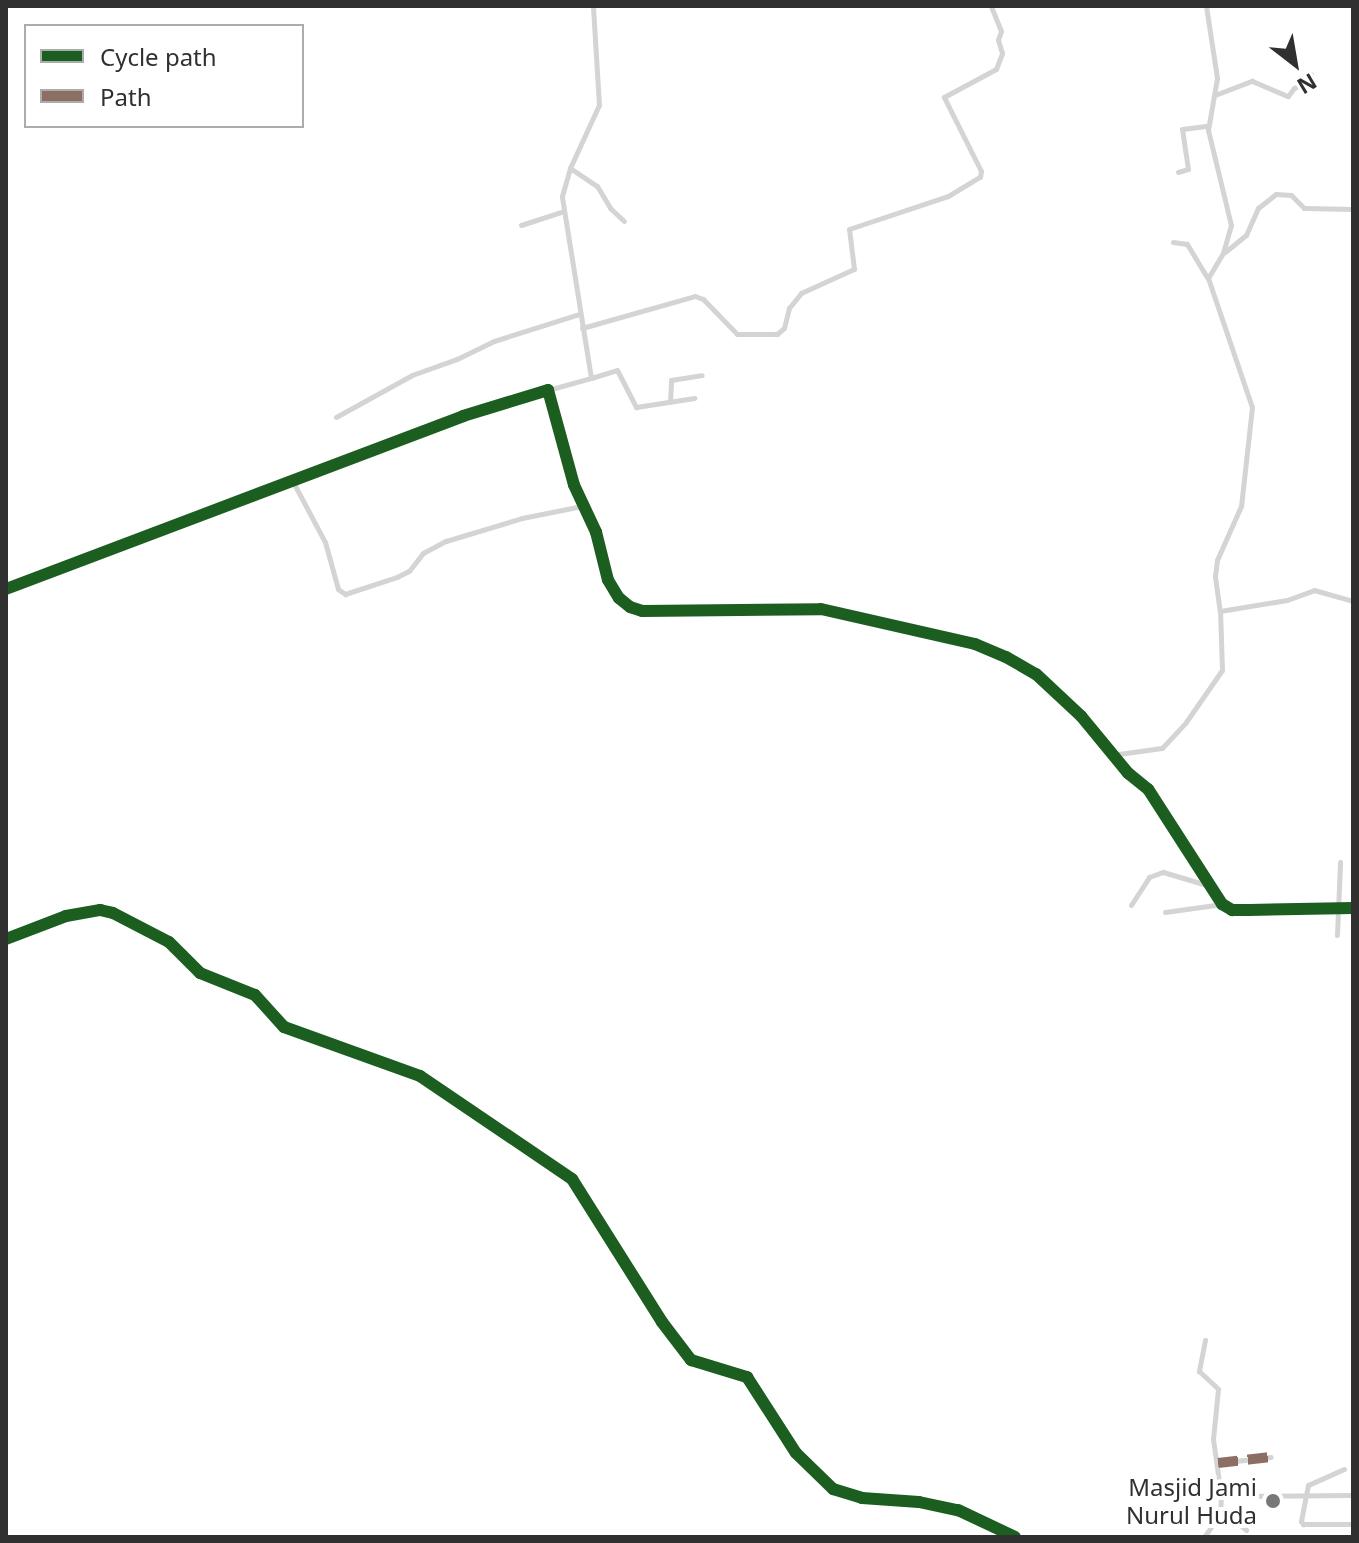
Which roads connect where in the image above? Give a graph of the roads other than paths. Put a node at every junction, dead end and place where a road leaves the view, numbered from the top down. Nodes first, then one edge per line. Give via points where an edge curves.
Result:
1 (593, 6) edge
2 (991, 6) edge
3 (1206, 6) edge
4 (1311, 74) dead end
5 (1215, 95) junction
6 (1208, 126) junction
7 (570, 168) junction
8 (1178, 172) dead end
9 (1353, 209) edge
10 (564, 211) junction
11 (624, 221) dead end
12 (521, 225) dead end
13 (1173, 242) dead end
14 (1223, 253) junction
15 (1208, 278) junction
16 (579, 314) junction
17 (582, 328) junction
18 (702, 375) dead end
19 (591, 378) junction
20 (548, 390) junction
21 (694, 398) dead end
22 (670, 402) junction
23 (336, 417) dead end
24 (292, 480) junction
25 (582, 506) junction
26 (6, 589) edge
27 (1353, 601) edge
28 (1220, 611) junction
29 (1111, 755) junction
30 (1340, 862) dead end
31 (1210, 886) junction
32 (1222, 904) junction
33 (1131, 905) dead end
34 (1337, 906) junction
35 (1353, 908) edge
36 (1165, 912) dead end
37 (1337, 935) dead end
38 (6, 939) edge
39 (1205, 1340) dead end
40 (1271, 1457) dead end
41 (1218, 1463) junction
42 (1344, 1469) dead end
43 (1353, 1495) edge
44 (1221, 1496) junction
45 (1303, 1497) junction
46 (1221, 1509) junction
47 (1351, 1524) edge
48 (1246, 1530) dead end
49 (1015, 1537) edge
50 (1204, 1537) edge

1 - 7 street via 599,105
2 - 17 street via 1001,29 996,69 944,97 980,177 948,196 849,229 854,269 801,293 777,334 737,334 697,296
3 - 5 street
4 - 5 street via 1288,96 1252,81
5 - 6 street
6 - 8 street via 1182,129 1188,169
6 - 14 street via 1231,225
7 - 10 street via 562,196
7 - 11 street via 597,186
9 - 14 street via 1304,208 1291,195 1276,194 1258,208 1246,235
10 - 12 street
10 - 16 street
13 - 15 street via 1187,244
14 - 15 street
15 - 28 street via 1252,407 1241,506 1217,560
16 - 17 street
16 - 23 street via 412,375
17 - 19 street
18 - 22 street via 671,380
19 - 20 street
19 - 22 street via 617,370 633,405
20 - 24 street
20 - 25 street
21 - 22 street
24 - 25 street via 325,542 338,589 345,594 409,571 423,553 446,541
24 - 26 street
25 - 29 street via 596,532 608,580 630,607 821,609 975,644 1024,664 1081,716
27 - 28 street via 1314,590
28 - 29 street via 1222,670 1186,722 1162,748
29 - 31 street via 1159,802
30 - 34 street
31 - 32 street
31 - 33 street via 1163,872 1149,877
32 - 34 street via 1232,910
32 - 36 street
34 - 35 street
34 - 37 street
38 - 49 street via 66,916 109,911 169,942 200,973 255,995 284,1027 420,1076 572,1179 691,1360 747,1377 796,1453 833,1489 862,1498 958,1510
39 - 41 street via 1199,1371 1218,1389 1213,1439
40 - 41 street
41 - 44 street
42 - 45 street via 1311,1482
43 - 45 street
44 - 45 street
44 - 46 street
45 - 47 street via 1303,1524
46 - 48 street
46 - 50 street

